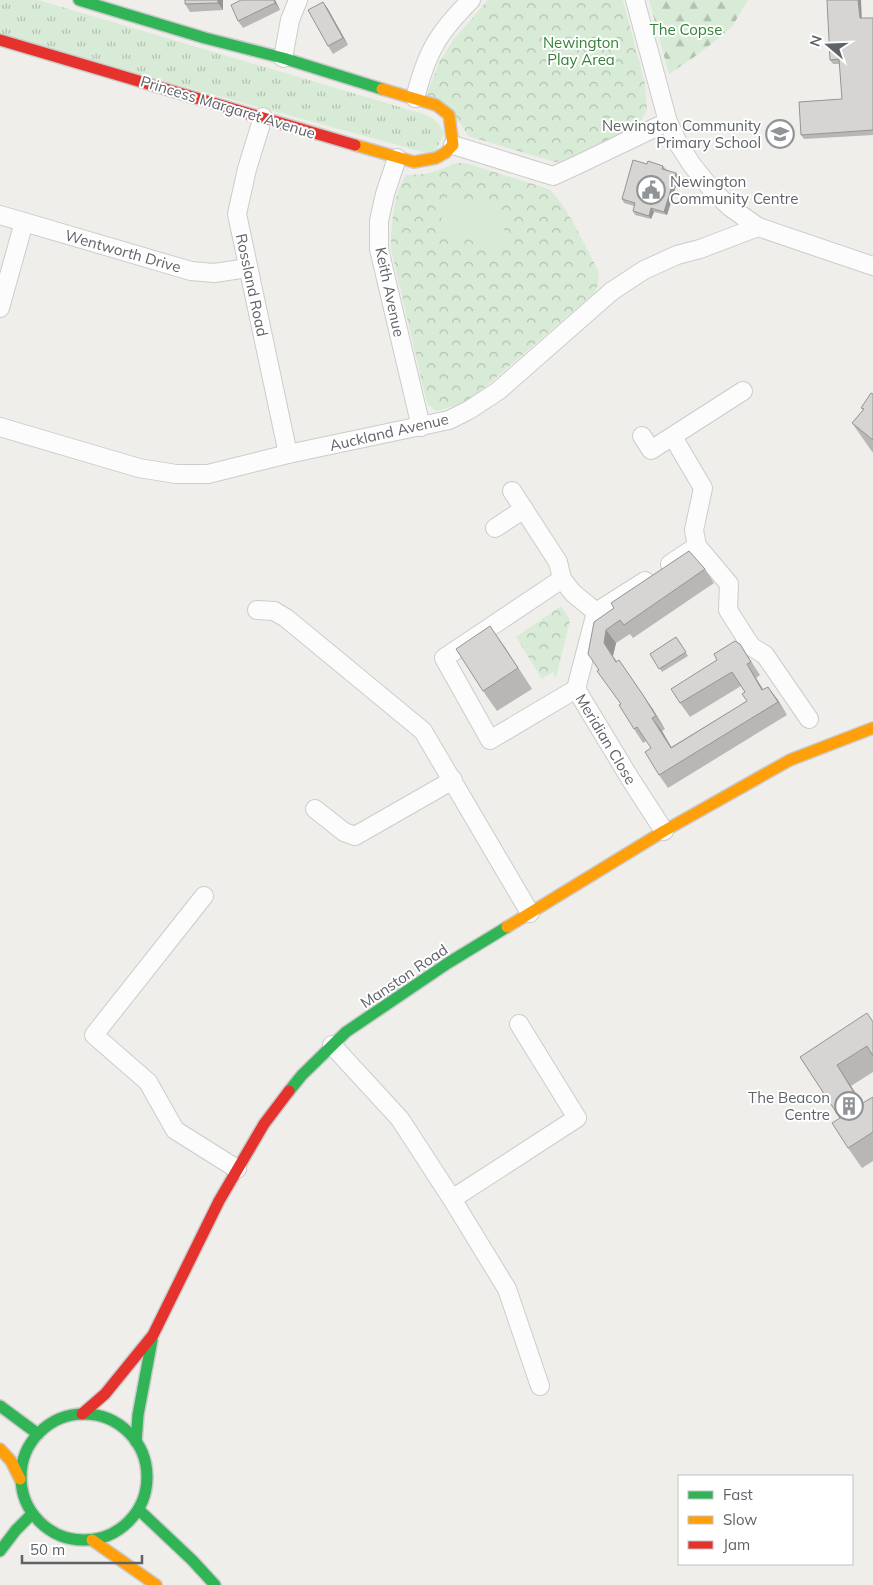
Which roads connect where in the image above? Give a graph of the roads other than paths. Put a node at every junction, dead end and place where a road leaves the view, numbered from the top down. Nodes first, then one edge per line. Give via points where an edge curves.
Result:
1 (80, 0) edge
2 (298, 0) edge
3 (471, 0) edge
4 (634, 0) edge
5 (0, 40) edge
6 (282, 58) junction
7 (415, 98) junction
8 (263, 117) junction
9 (668, 122) junction
10 (453, 145) junction
11 (398, 158) junction
12 (0, 215) edge
13 (24, 222) junction
14 (758, 227) junction
15 (873, 266) edge
16 (248, 268) junction
17 (0, 308) edge
18 (743, 391) dead end
19 (0, 427) edge
20 (421, 427) junction
21 (642, 436) dead end
22 (673, 437) junction
23 (288, 454) junction
24 (512, 491) dead end
25 (524, 509) junction
26 (495, 528) dead end
27 (696, 546) junction
28 (562, 579) junction
29 (257, 610) dead end
30 (596, 612) junction
31 (576, 689) junction
32 (809, 719) dead end
33 (873, 728) edge
34 (810, 740) dead end
35 (790, 760) junction
36 (453, 780) junction
37 (315, 809) dead end
38 (664, 831) junction
39 (204, 896) dead end
40 (530, 913) junction
41 (519, 1024) dead end
42 (332, 1045) junction
43 (237, 1169) junction
44 (452, 1199) junction
45 (153, 1335) junction
46 (540, 1386) dead end
47 (0, 1406) edge
48 (82, 1414) junction
49 (38, 1434) junction
50 (136, 1442) junction
51 (0, 1449) edge
52 (20, 1480) junction
53 (138, 1510) junction
54 (32, 1514) junction
55 (92, 1540) junction
56 (0, 1551) edge
57 (156, 1585) edge
58 (215, 1585) edge

1 - 6 main road
2 - 6 street
3 - 7 street via 434,45
4 - 9 street
5 - 8 main road, Princess Margaret Avenue
6 - 7 main road
7 - 10 main road via 436,105 449,115
8 - 11 main road, Princess Margaret Avenue
8 - 16 street, Rossland Road via 237,214
9 - 10 street via 553,176
9 - 14 street via 692,165 713,191
10 - 11 main road, Princess Margaret Avenue via 432,160 414,162
11 - 20 street, Keith Avenue via 379,221 379,249
12 - 13 street, Wentworth Drive
13 - 16 street, Wentworth Drive via 191,271 214,273
13 - 17 street
14 - 15 street
14 - 20 street, Auckland Avenue via 644,270 612,291 498,391 449,420
16 - 23 street, Rossland Road
18 - 22 street
19 - 23 street, Auckland Avenue via 139,468 176,474 208,474
20 - 23 street, Auckland Avenue
21 - 22 street via 651,450
22 - 27 street via 703,488 694,530
24 - 25 street
25 - 26 street
25 - 28 street via 558,562
27 - 30 street
27 - 32 street via 729,584 728,610 752,647 766,655
28 - 30 street
28 - 31 street via 444,658 490,740
29 - 36 street via 274,612 286,618 423,731
30 - 31 street, Meridian Close
31 - 38 street, Meridian Close
33 - 35 main road, Manston Road
34 - 35 main road, Manston Road
35 - 38 main road, Manston Road
36 - 37 street via 355,836 344,832
36 - 40 street
38 - 40 main road, Manston Road
39 - 43 street via 94,1035 148,1082 175,1130
40 - 42 main road, Manston Road via 448,963 346,1032
41 - 44 street via 577,1118
42 - 43 main road, Manston Road via 282,1099
42 - 44 street via 400,1119
43 - 45 main road, Manston Road
44 - 46 street via 507,1289
45 - 48 main road, Manston Road via 105,1394
45 - 50 main road, Manston Road
47 - 49 main road
48 - 49 main road via 58,1419
48 - 50 main road via 101,1416 118,1424
49 - 52 main road via 24,1455
50 - 53 main road via 146,1463 147,1475 144,1499
51 - 52 main road via 11,1461
52 - 54 main road
53 - 55 main road via 119,1530
53 - 58 main road
54 - 55 main road via 40,1524 59,1536
54 - 56 main road
55 - 57 main road

